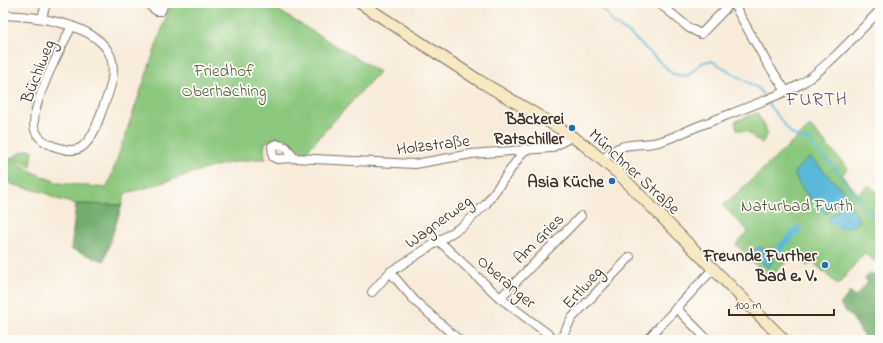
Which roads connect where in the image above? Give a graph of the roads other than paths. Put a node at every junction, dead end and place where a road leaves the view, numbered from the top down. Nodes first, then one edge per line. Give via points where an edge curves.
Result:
1 (46, 3) edge
2 (151, 3) edge
3 (164, 3) edge
4 (360, 3) edge
5 (658, 3) edge
6 (732, 3) edge
7 (880, 10) edge
8 (3, 14) edge
9 (42, 18) junction
10 (72, 26) junction
11 (786, 91) junction
12 (573, 136) junction
13 (525, 149) junction
14 (294, 158) dead end
15 (603, 160) junction
16 (581, 216) dead end
17 (440, 242) junction
18 (630, 257) dead end
19 (712, 270) junction
20 (390, 272) junction
21 (372, 292) dead end
22 (500, 298) junction
23 (676, 308) junction
24 (459, 340) edge
25 (556, 340) edge
26 (560, 340) edge
27 (647, 340) edge
28 (708, 340) edge
29 (784, 340) edge

1 - 9 street
2 - 3 street via 154,11 161,11
4 - 12 main road, Münchner Straße via 478,80
5 - 6 street via 689,28 701,34
6 - 11 street
7 - 11 street via 808,79
8 - 9 street
9 - 10 street
10 - 10 street, Büchlweg via 98,41 108,52 112,62 112,73 108,94 92,134 80,148 67,150 46,143 34,129 45,82
11 - 15 street via 668,139 619,146
12 - 13 street, Holzstraße via 551,148
12 - 15 main road, Münchner Straße
13 - 14 street, Holzstraße via 403,164
13 - 17 street, Wagnerweg via 486,204 464,225
15 - 19 main road, Münchner Straße
16 - 22 street, Am Gries
17 - 20 street, Wagnerweg
17 - 22 street, Oberanger
18 - 26 street, Ertlweg via 572,318
19 - 23 street
19 - 29 main road, Münchner Straße
20 - 21 street, Wagnerweg
20 - 24 street via 415,301
22 - 25 street, Oberanger
23 - 27 street
23 - 28 street

